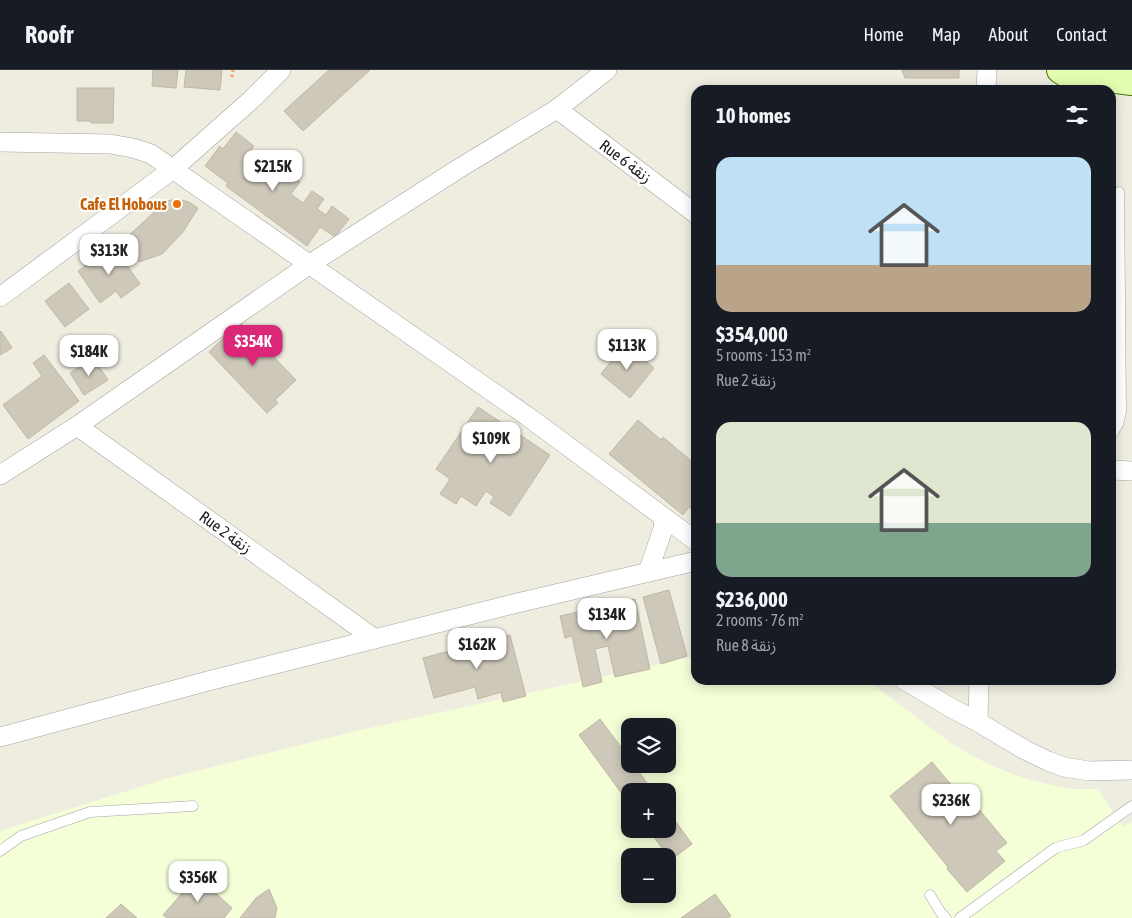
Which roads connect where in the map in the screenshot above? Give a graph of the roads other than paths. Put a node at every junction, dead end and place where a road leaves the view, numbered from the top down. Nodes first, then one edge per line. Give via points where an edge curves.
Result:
1 (281, 70) edge
2 (607, 70) edge
3 (987, 70) edge
4 (1060, 70) edge
5 (1095, 70) edge
6 (1132, 82) edge
7 (986, 85) edge
8 (1083, 85) edge
9 (1116, 98) edge
10 (1132, 100) edge
11 (556, 109) junction
12 (0, 142) edge
13 (173, 169) junction
14 (1118, 192) dead end
15 (691, 210) edge
16 (310, 264) junction
17 (0, 297) edge
18 (77, 426) junction
19 (1116, 427) edge
20 (1116, 470) edge
21 (1132, 471) edge
22 (0, 475) edge
23 (664, 518) junction
24 (691, 537) edge
25 (691, 561) edge
26 (648, 572) junction
27 (375, 638) junction
28 (912, 685) edge
29 (978, 685) edge
30 (978, 722) junction
31 (0, 737) edge
32 (1132, 770) edge
33 (193, 806) dead end
34 (1132, 806) edge
35 (0, 851) edge
36 (930, 895) dead end
37 (946, 918) edge
38 (960, 918) edge

1 - 13 street
2 - 11 street
3 - 7 street
4 - 8 main road
5 - 6 main road via 1116,80
9 - 10 main road
11 - 15 street, Rue 6 زنقة
11 - 16 street
12 - 13 street via 110,144 151,154
13 - 16 street
13 - 17 street
14 - 19 lane via 1121,412
16 - 18 street
16 - 23 street via 527,416
18 - 22 street
18 - 27 street, Rue 2 زنقة
20 - 21 street
23 - 24 street
23 - 26 street
25 - 26 street
26 - 27 street
27 - 31 street
28 - 30 street
29 - 30 street
30 - 32 street via 1048,762 1064,767 1089,771
33 - 35 lane via 90,812 21,836
34 - 38 lane via 1084,840 1054,849
36 - 37 lane

